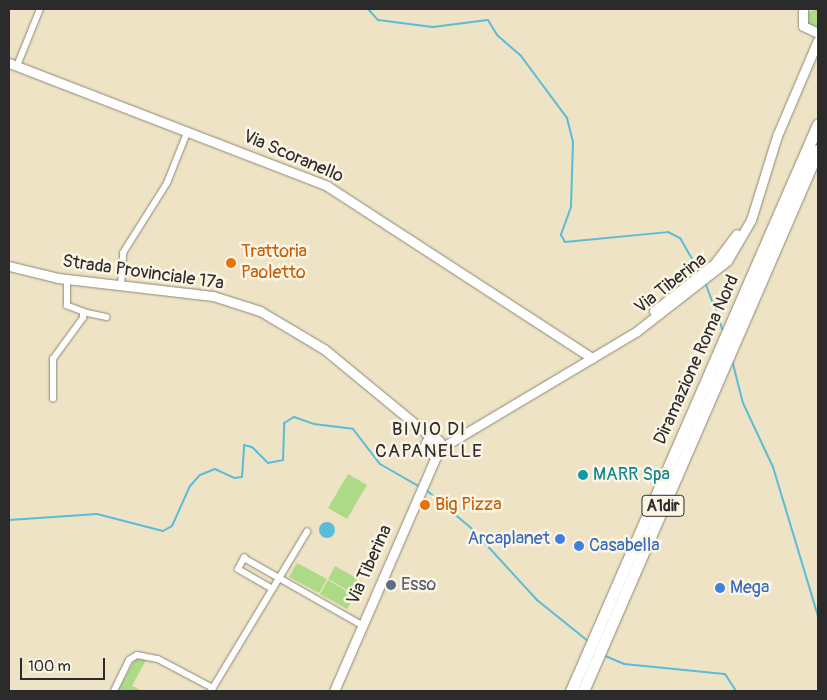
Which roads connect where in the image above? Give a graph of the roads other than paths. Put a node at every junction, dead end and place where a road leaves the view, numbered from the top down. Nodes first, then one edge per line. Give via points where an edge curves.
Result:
1 (40, 9) edge
2 (801, 11) edge
3 (806, 30) junction
4 (818, 33) edge
5 (818, 40) edge
6 (812, 54) junction
7 (13, 65) edge
8 (818, 124) edge
9 (187, 132) junction
10 (818, 150) edge
11 (9, 266) edge
12 (68, 279) junction
13 (121, 285) junction
14 (83, 312) junction
15 (106, 317) dead end
16 (592, 358) junction
17 (53, 399) dead end
18 (460, 434) junction
19 (430, 443) junction
20 (440, 450) junction
21 (427, 474) junction
22 (306, 532) dead end
23 (279, 578) junction
24 (272, 589) junction
25 (362, 625) junction
26 (600, 638) junction
27 (592, 656) junction
28 (212, 690) edge
29 (114, 691) edge
30 (334, 691) edge
31 (571, 691) edge
32 (583, 691) edge

1 - 7 street
2 - 3 main road
3 - 4 main road
3 - 6 main road
5 - 6 main road
6 - 16 main road, Via Tiberina via 740,229 711,271 617,343
7 - 9 main road, Via Scoranello
8 - 26 highway, Diramazione Roma Nord / A1dir via 719,351
9 - 13 street via 166,186 123,253
9 - 16 main road, Via Scoranello via 330,188
10 - 26 highway, Diramazione Roma Nord / A1dir
11 - 12 main road, Strada Provinciale 17a
12 - 13 main road, Strada Provinciale 17a
12 - 14 street via 68,307
13 - 19 main road, Strada Provinciale 17a via 216,297 272,316 324,350
14 - 15 street
14 - 17 street via 80,324 53,359
16 - 18 main road, Via Tiberina
18 - 19 main road
18 - 20 main road, Via Tiberina
19 - 20 main road
19 - 20 main road, Strada Provinciale 17a
19 - 21 main road
20 - 21 main road, Via Tiberina
21 - 25 main road, Via Tiberina
22 - 23 street
23 - 24 street
23 - 24 street via 244,558 238,569
23 - 25 street
24 - 28 street
25 - 30 main road, Via Tiberina
26 - 27 highway, Diramazione Roma Nord / A1dir
27 - 31 highway, Diramazione Roma Nord / A1dir
27 - 32 highway, Diramazione Roma Nord / A1dir
28 - 29 street via 158,659 137,655 129,660

